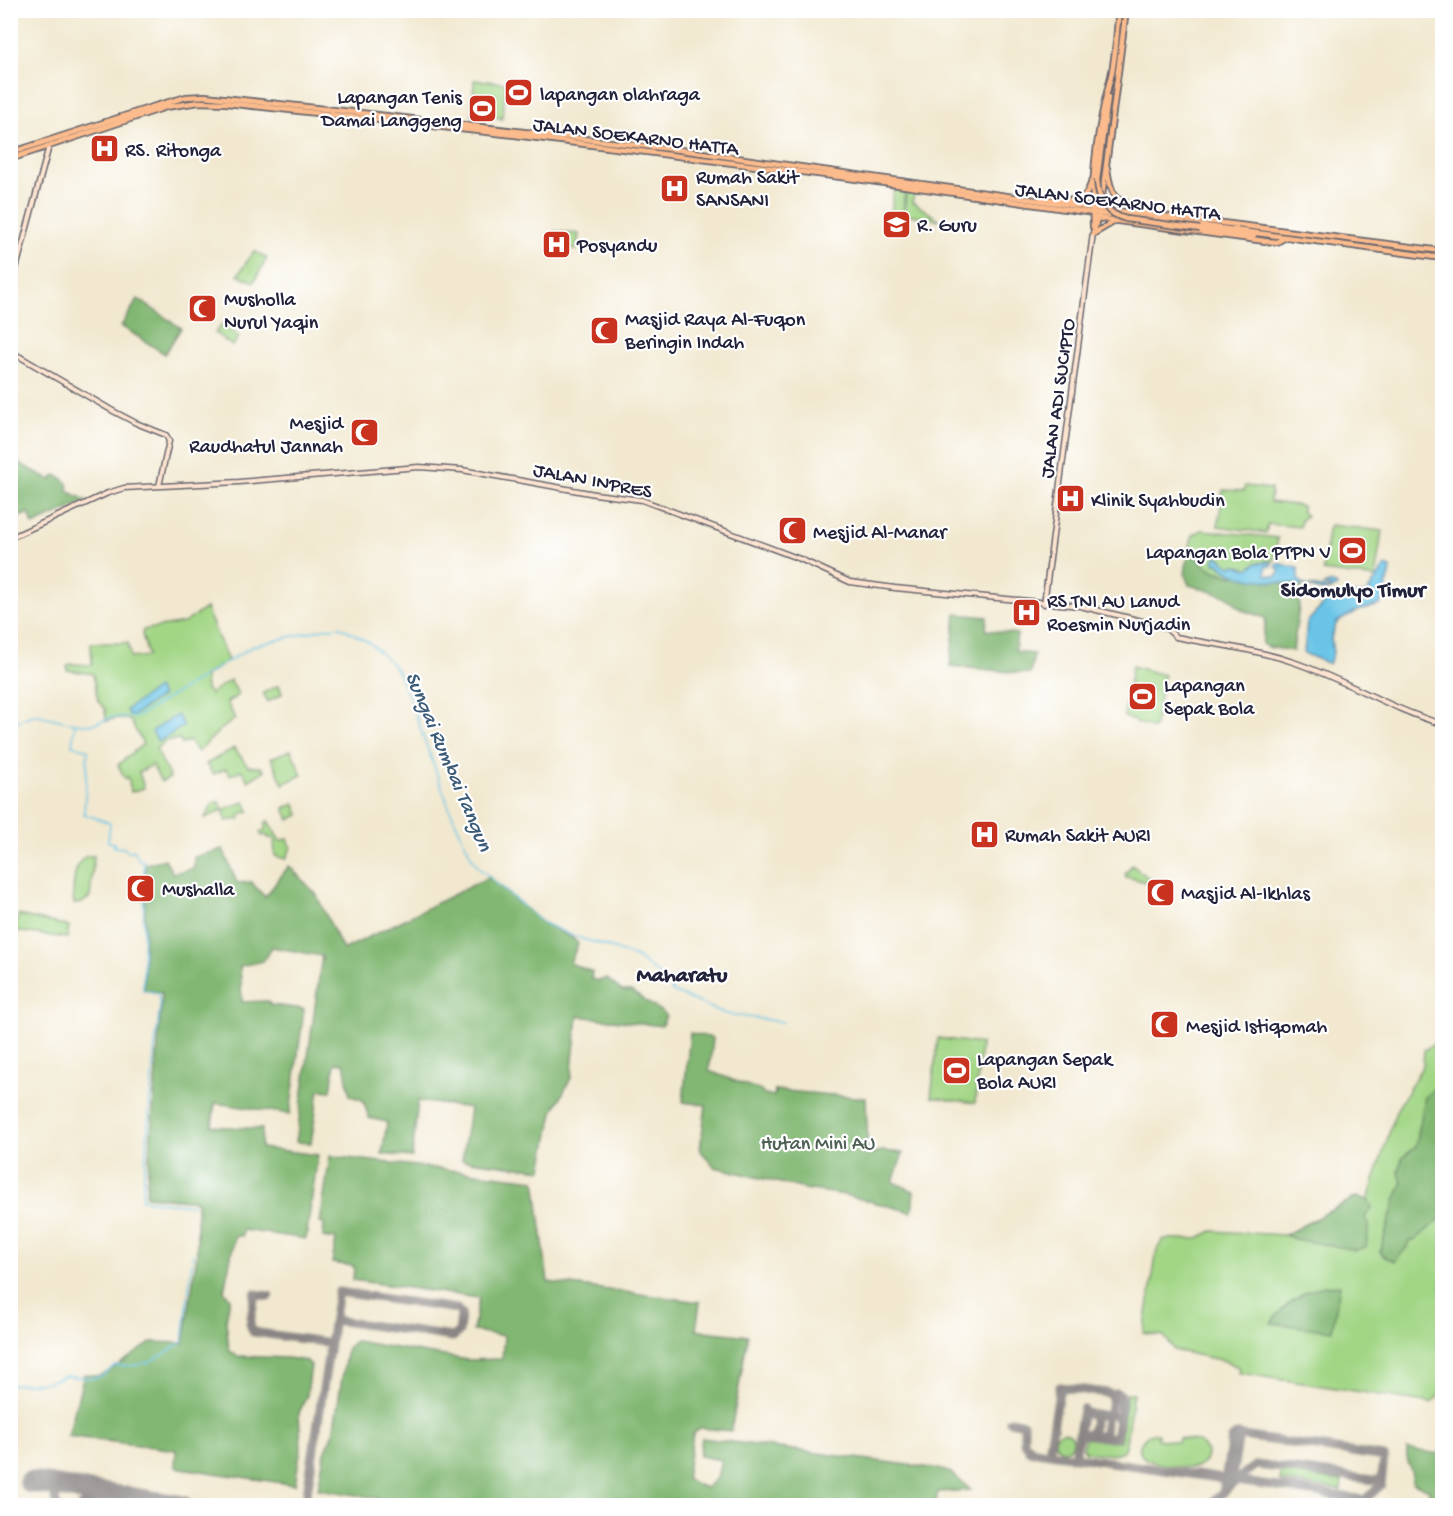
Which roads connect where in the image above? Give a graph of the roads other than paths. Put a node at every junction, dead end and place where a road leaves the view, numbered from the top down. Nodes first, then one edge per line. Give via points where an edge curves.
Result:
1 (1119, 10) edge
2 (1126, 10) edge
3 (127, 117) junction
4 (49, 146) junction
5 (10, 153) edge
6 (10, 159) edge
7 (1106, 160) junction
8 (1095, 179) junction
9 (928, 187) junction
10 (1032, 200) junction
11 (1096, 213) junction
12 (1156, 215) junction
13 (1115, 221) junction
14 (1093, 232) junction
15 (1259, 234) junction
16 (1286, 237) junction
17 (1371, 242) junction
18 (1371, 248) junction
19 (1443, 251) edge
20 (1443, 258) edge
21 (10, 291) edge
22 (10, 351) edge
23 (159, 486) junction
24 (10, 538) edge
25 (1044, 604) junction
26 (1443, 724) edge

1 - 8 main road
2 - 7 main road
3 - 4 main road, JALAN SOEKARNO HATTA
3 - 5 main road, JALAN SOEKARNO HATTA
3 - 9 main road, JALAN SOEKARNO HATTA via 198,96
4 - 6 main road, JALAN SOEKARNO HATTA
4 - 21 main road
7 - 11 main road
7 - 12 main road via 1114,196 1126,205
8 - 10 main road via 1081,201
8 - 11 main road
8 - 15 main road, bridge via 1104,205 1126,219 1249,236
9 - 10 main road, JALAN SOEKARNO HATTA
9 - 11 main road, JALAN SOEKARNO HATTA
10 - 11 main road, JALAN SOEKARNO HATTA
11 - 12 main road, JALAN SOEKARNO HATTA
11 - 13 main road
11 - 14 main road, JALAN ADI SUCIPTO
11 - 15 main road, JALAN SOEKARNO HATTA
12 - 17 main road, JALAN SOEKARNO HATTA
13 - 14 main road
13 - 16 main road via 1271,242
14 - 25 main road, JALAN ADI SUCIPTO
15 - 16 main road, JALAN SOEKARNO HATTA
16 - 18 main road, JALAN SOEKARNO HATTA
17 - 18 main road
17 - 19 main road, JALAN SOEKARNO HATTA
18 - 20 main road, JALAN SOEKARNO HATTA
22 - 23 main road via 113,411 167,436
23 - 24 main road, JALAN INPRES via 117,489
23 - 25 main road, JALAN INPRES via 419,467 462,470 642,501 800,559 850,582
25 - 26 main road, JALAN INPRES via 1080,606 1150,623 1175,635 1295,662 1413,715

